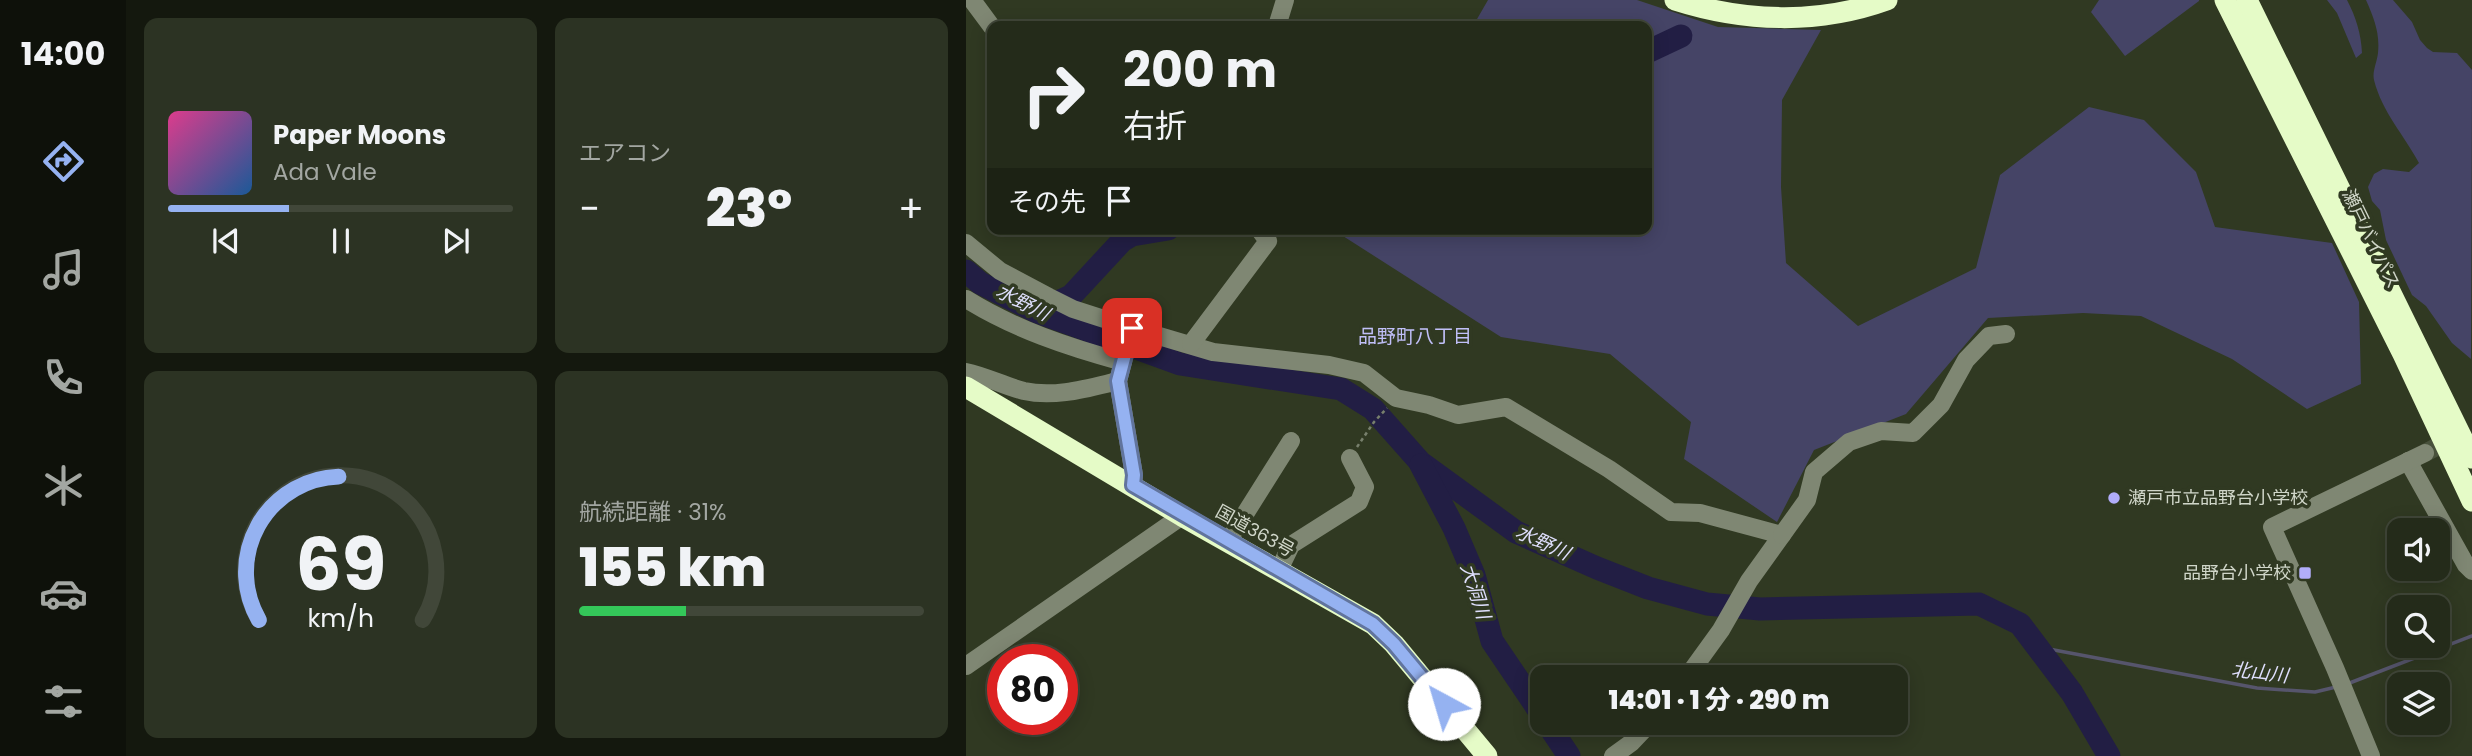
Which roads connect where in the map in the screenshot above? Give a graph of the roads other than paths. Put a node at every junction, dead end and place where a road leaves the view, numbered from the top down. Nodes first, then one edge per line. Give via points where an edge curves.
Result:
1 (972, 0) edge
2 (1285, 0) edge
3 (1675, 0) edge
4 (1887, 0) edge
5 (2225, 0) edge
6 (2247, 0) edge
7 (1746, 5) edge
8 (988, 21) edge
9 (1279, 21) edge
10 (1264, 235) edge
11 (966, 243) edge
12 (966, 299) edge
13 (1132, 328) junction
14 (2006, 334) dead end
15 (1191, 344) junction
16 (1123, 362) junction
17 (966, 372) edge
18 (1118, 381) junction
19 (966, 387) edge
20 (1291, 441) dead end
21 (2425, 453) tunnel mouth
22 (1349, 458) road end
23 (2472, 458) edge
24 (2408, 461) junction
25 (1133, 485) junction
26 (2472, 501) edge
27 (1182, 516) junction
28 (1782, 535) junction
29 (1228, 541) junction
30 (1279, 570) junction
31 (2472, 571) edge
32 (1696, 665) edge
33 (966, 666) edge
34 (1639, 735) edge
35 (1487, 756) edge
36 (1613, 756) edge
37 (2371, 756) edge

1 - 8 street
2 - 9 street
3 - 7 highway via 1730,15
4 - 7 highway via 1814,17 1777,19
5 - 26 highway, 瀬戸バイパス
6 - 23 highway, 瀬戸バイパス
10 - 15 street via 1268,241
11 - 13 street via 1000,271 1049,297
12 - 16 street via 990,314 1074,349
13 - 15 street
13 - 16 street
14 - 28 street via 1989,336 1966,360 1941,405 1913,433 1881,431 1849,442 1814,472 1807,500
15 - 28 street via 1213,352 1364,373 1396,398 1458,415 1506,407 1671,512 1700,513
16 - 18 street
17 - 18 street via 1024,391 1050,394
18 - 25 street
19 - 25 highway, 国道363号
20 - 29 street
21 - 24 street
22 - 30 street via 1365,486 1359,502 1291,545
24 - 31 street
24 - 37 street via 2272,527
25 - 27 highway, 国道363号
27 - 29 highway, 国道363号
27 - 33 street
28 - 32 street
29 - 30 highway, 国道363号
30 - 35 highway, 国道363号 via 1373,624
34 - 36 street

